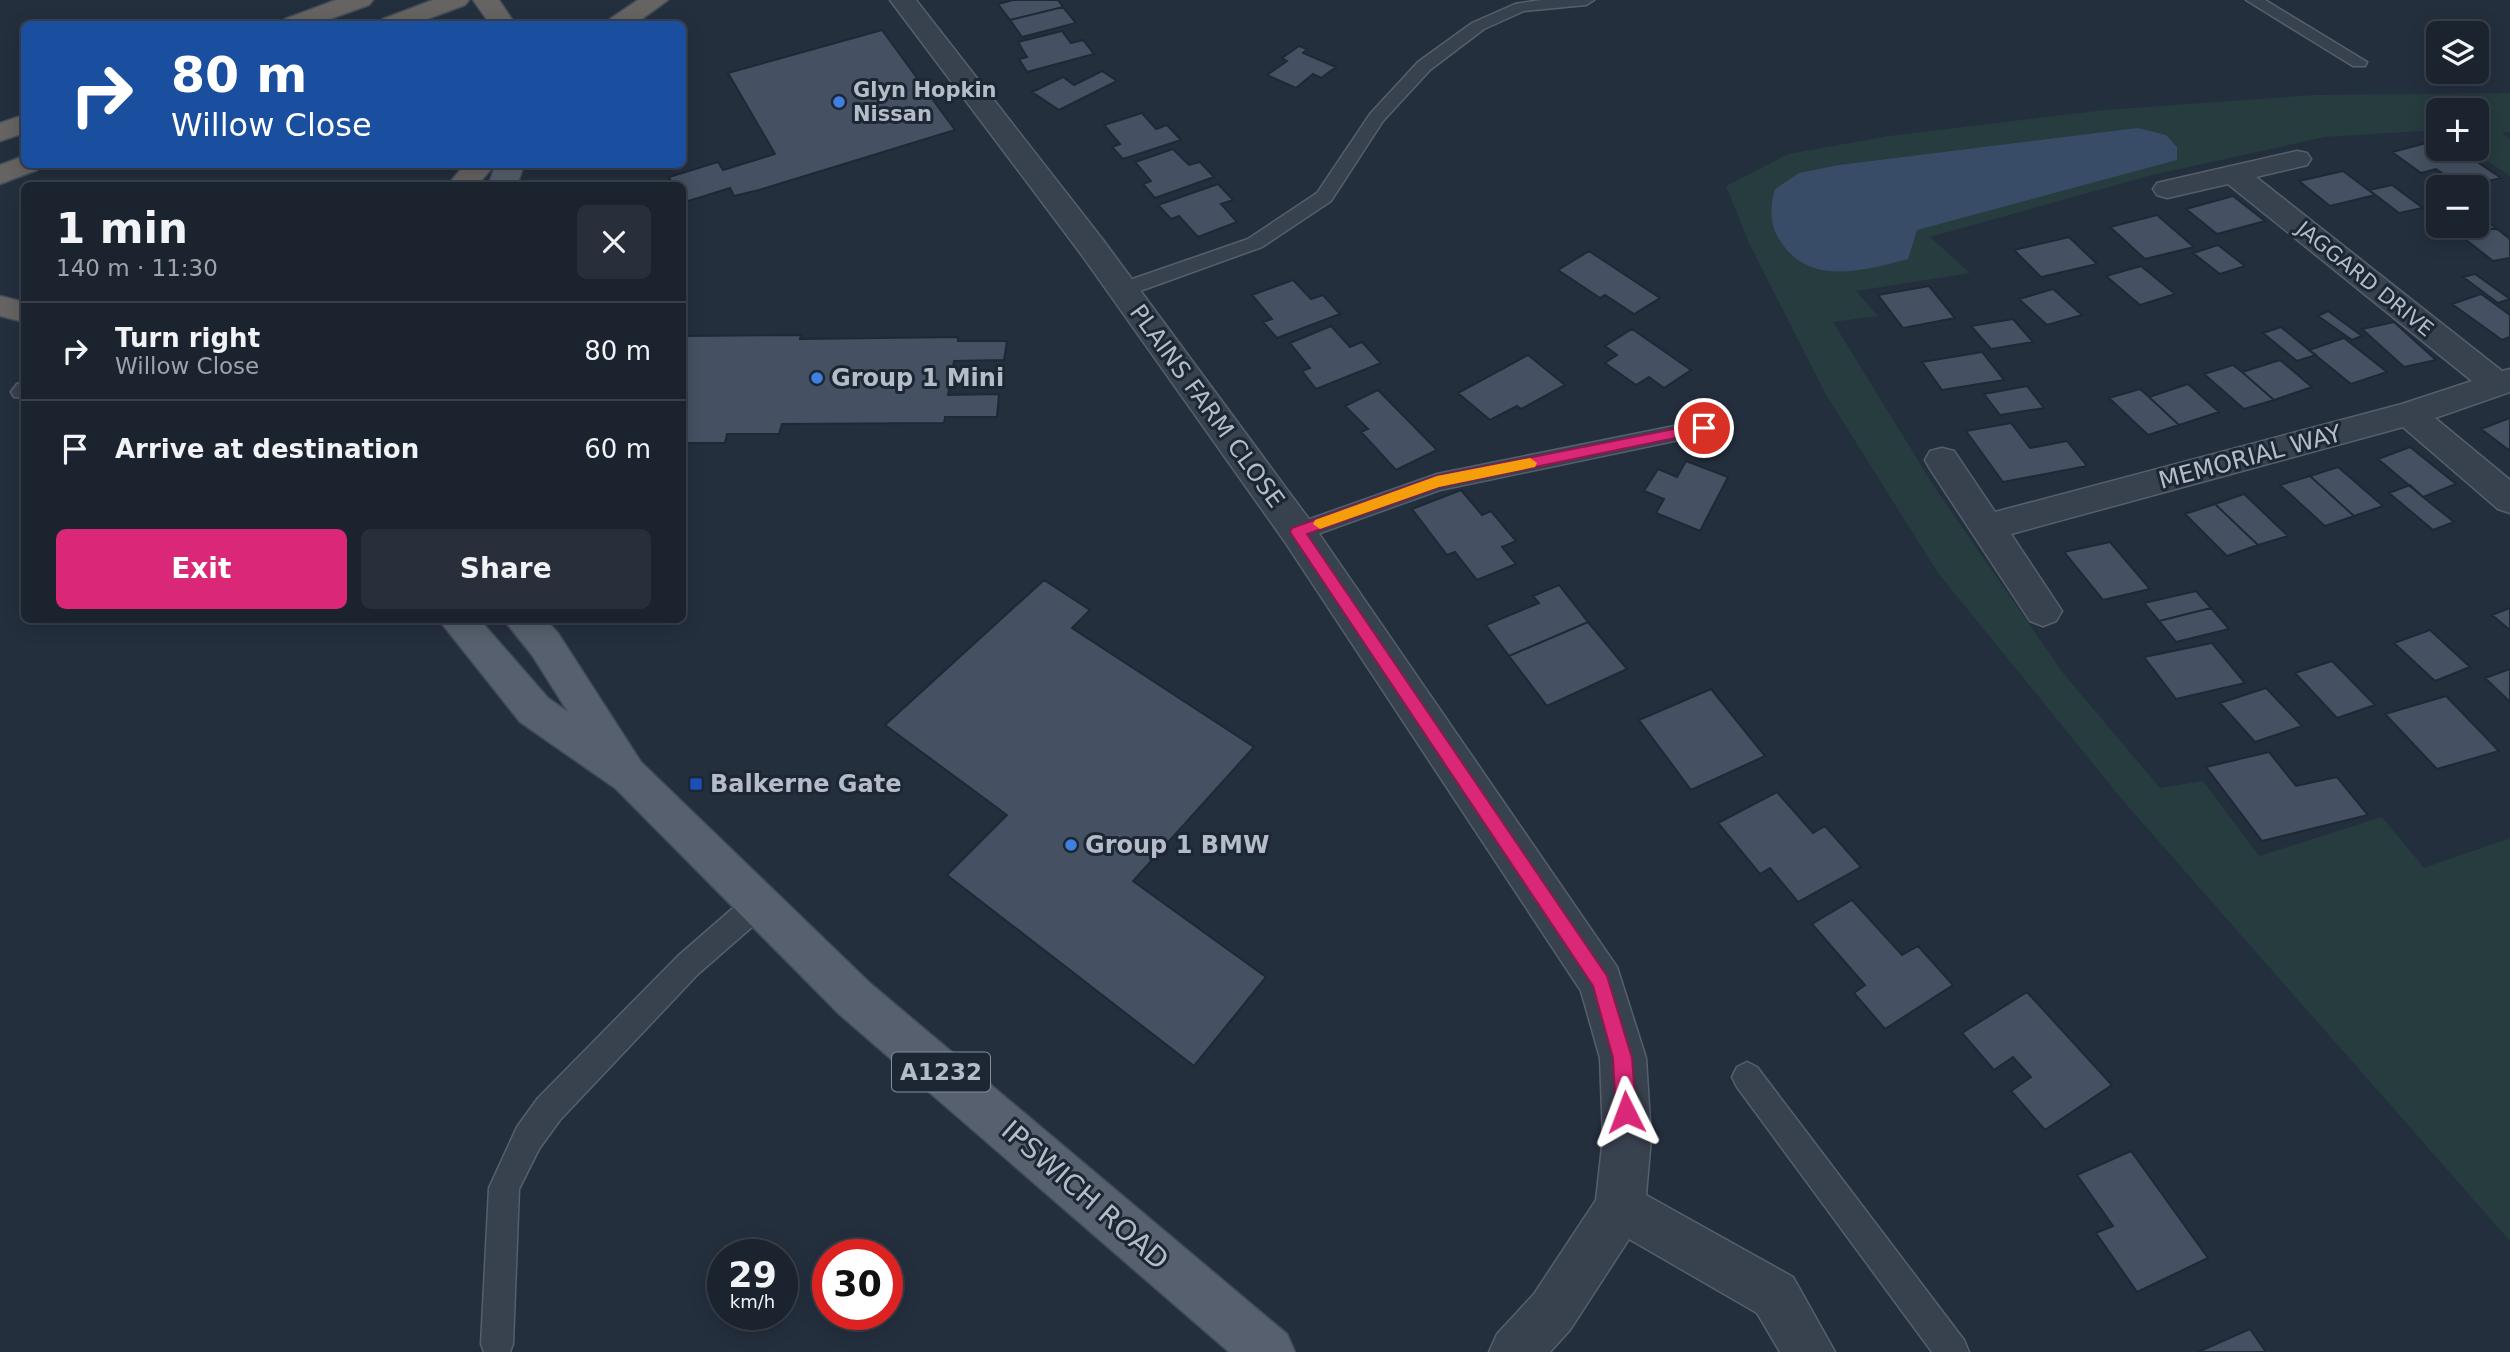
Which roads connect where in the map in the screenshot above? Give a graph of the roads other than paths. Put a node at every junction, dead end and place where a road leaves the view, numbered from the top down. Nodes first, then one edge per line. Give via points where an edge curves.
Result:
1 (360, 0) edge
2 (456, 0) edge
3 (486, 0) edge
4 (655, 0) edge
5 (903, 0) edge
6 (1586, 0) edge
7 (2254, 0) edge
8 (1525, 3) edge
9 (302, 21) edge
10 (400, 21) edge
11 (500, 21) edge
12 (624, 21) edge
13 (2359, 62) dead end
14 (21, 125) edge
15 (0, 132) edge
16 (2297, 159) dead end
17 (21, 166) edge
18 (477, 168) edge
19 (2233, 173) junction
20 (0, 175) edge
21 (465, 182) edge
22 (2167, 189) dead end
23 (1122, 290) junction
24 (0, 306) edge
25 (21, 311) edge
26 (21, 327) edge
27 (0, 330) edge
28 (2503, 382) edge
29 (2409, 414) junction
30 (1704, 428) dead end
31 (1942, 460) dead end
32 (2510, 500) edge
33 (1988, 527) junction
34 (1298, 532) junction
35 (2043, 611) dead end
36 (461, 623) edge
37 (526, 623) edge
38 (629, 776) junction
39 (758, 904) junction
40 (1747, 1077) dead end
41 (1620, 1208) junction
42 (497, 1344) dead end
43 (1269, 1352) edge
44 (1515, 1352) edge
45 (1809, 1352) edge
46 (1952, 1352) edge

1 - 9 highway
2 - 10 highway
3 - 11 highway
4 - 12 highway
5 - 23 street, PLAINS FARM CLOSE
6 - 8 lane
7 - 13 lane
8 - 23 lane via 1478,26 1424,66 1376,118 1324,197 1255,243
14 - 15 highway
16 - 19 street
17 - 20 highway
18 - 21 highway
19 - 22 street
19 - 28 street, JAGGARD DRIVE
23 - 34 street, PLAINS FARM CLOSE
24 - 25 highway
26 - 27 highway
28 - 29 street, MEMORIAL WAY
29 - 32 street
29 - 33 street, MEMORIAL WAY
30 - 34 lane via 1437,482
31 - 33 street
33 - 35 street
34 - 41 street, PLAINS FARM CLOSE via 1601,982 1623,1058 1627,1138
36 - 38 main road, IPSWICH ROAD / A1232 via 534,710
37 - 38 main road, IPSWICH ROAD / A1232 via 545,644
38 - 39 main road, IPSWICH ROAD / A1232
39 - 42 lane via 679,975 549,1108 528,1138 504,1188
39 - 43 main road, IPSWICH ROAD / A1232 via 855,999
40 - 46 lane
41 - 44 street, PLAINS FARM CLOSE via 1552,1312
41 - 45 street via 1775,1295

